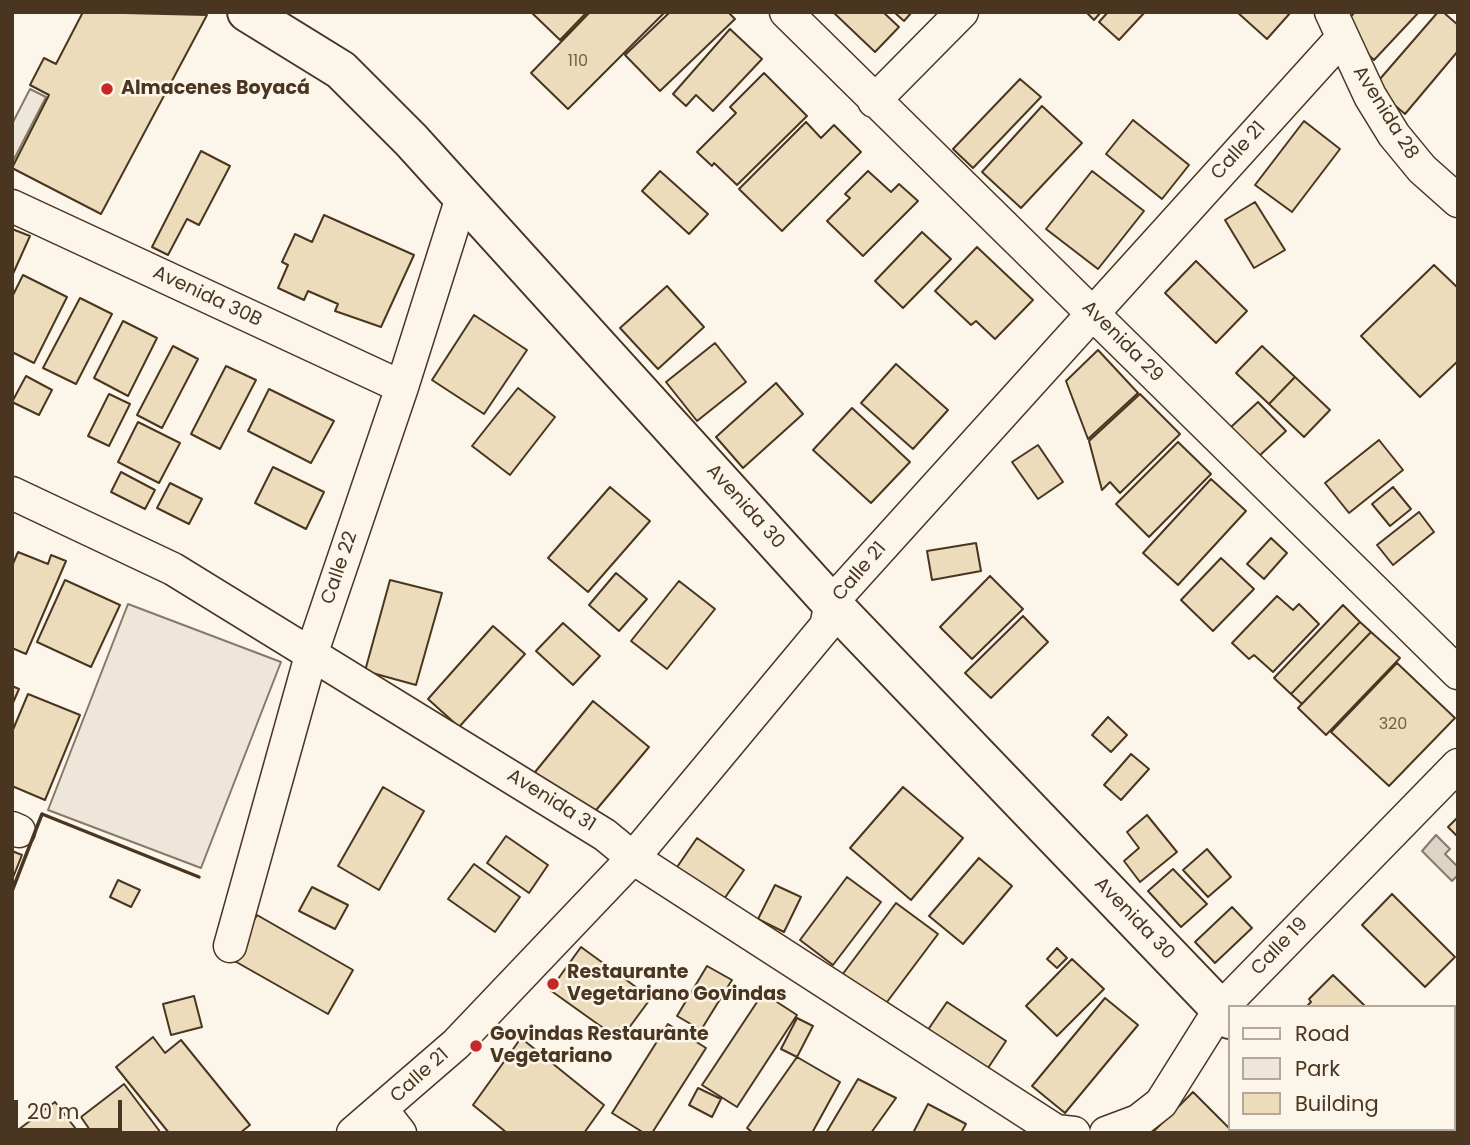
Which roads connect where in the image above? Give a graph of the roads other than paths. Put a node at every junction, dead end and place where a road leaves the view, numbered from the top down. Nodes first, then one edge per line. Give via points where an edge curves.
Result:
1 (247, 12) edge
2 (786, 12) edge
3 (962, 12) edge
4 (1336, 25) edge
5 (874, 102) junction
6 (463, 194) junction
7 (1458, 201) edge
8 (12, 206) edge
9 (1092, 313) junction
10 (402, 387) junction
11 (12, 494) edge
12 (831, 603) junction
13 (312, 652) junction
14 (1458, 673) edge
15 (1458, 765) edge
16 (632, 858) junction
17 (230, 946) dead end
18 (1233, 1005) edge
19 (1225, 1014) edge
20 (391, 1121) edge
21 (1112, 1132) edge
22 (353, 1133) edge
23 (1074, 1133) edge
24 (1107, 1133) edge

1 - 6 street, Avenida 30 via 341,70
2 - 5 street, Avenida 29
3 - 5 street
4 - 7 street, Avenida 28 via 1394,135 1422,169
4 - 9 street, Calle 21
5 - 9 street, Avenida 29
6 - 10 street, Calle 22
6 - 12 street, Avenida 30
8 - 10 street, Avenida 30B
9 - 12 street, Calle 21
9 - 14 street, Avenida 29
10 - 13 street, Calle 22
11 - 13 street, Avenida 31 via 173,569
12 - 16 street, Calle 21 via 826,626
12 - 19 street, Avenida 30
13 - 16 street, Avenida 31 via 604,835
13 - 17 street, Calle 22
15 - 18 street, Calle 19
16 - 20 street, Calle 21 via 456,1044
16 - 23 street, Avenida 31 via 1056,1130
19 - 21 street, Calle 19 via 1161,1102 1138,1121
20 - 22 street, Calle 21
21 - 24 street

